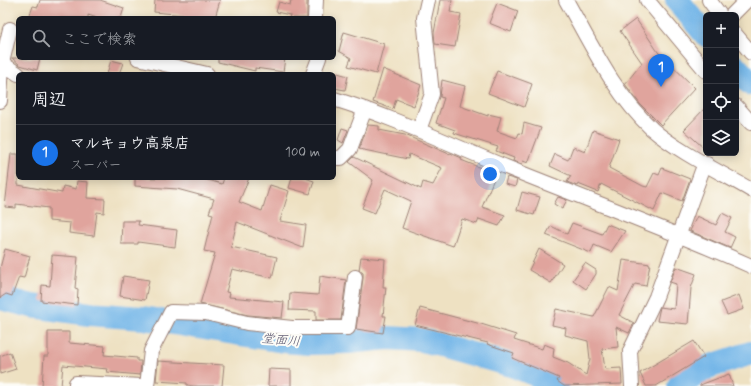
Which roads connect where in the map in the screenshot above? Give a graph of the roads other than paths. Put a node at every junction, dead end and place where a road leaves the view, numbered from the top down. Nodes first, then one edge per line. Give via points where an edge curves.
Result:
1 (316, 0) edge
2 (428, 0) edge
3 (566, 0) edge
4 (647, 0) edge
5 (709, 0) edge
6 (747, 0) edge
7 (718, 12) edge
8 (735, 12) edge
9 (315, 16) edge
10 (9, 29) edge
11 (739, 39) edge
12 (751, 53) edge
13 (147, 60) edge
14 (318, 60) edge
15 (2, 63) junction
16 (703, 67) edge
17 (198, 72) edge
18 (314, 72) edge
19 (16, 73) edge
20 (336, 100) edge
21 (0, 101) edge
22 (365, 109) junction
23 (739, 109) edge
24 (751, 123) edge
25 (419, 130) junction
26 (336, 158) edge
27 (707, 164) junction
28 (751, 190) edge
29 (680, 234) junction
30 (751, 266) edge
31 (355, 277) dead end
32 (76, 386) edge
33 (143, 386) edge
34 (147, 386) edge
35 (632, 386) edge

1 - 9 street
2 - 25 street via 424,18 432,94
3 - 27 street via 614,83 636,112 654,130
4 - 16 street
5 - 7 street
6 - 8 street
10 - 15 street
11 - 12 street
13 - 17 street
14 - 18 street
15 - 19 street
15 - 21 street
20 - 22 street
22 - 25 street
22 - 26 street via 350,149 341,158
23 - 24 street
25 - 29 street via 524,175
27 - 28 street
27 - 29 street via 702,171
29 - 30 street
29 - 35 street via 656,297 630,351
31 - 34 street via 348,328 292,328 247,323 206,313 171,312 151,351
32 - 33 street via 76,383

